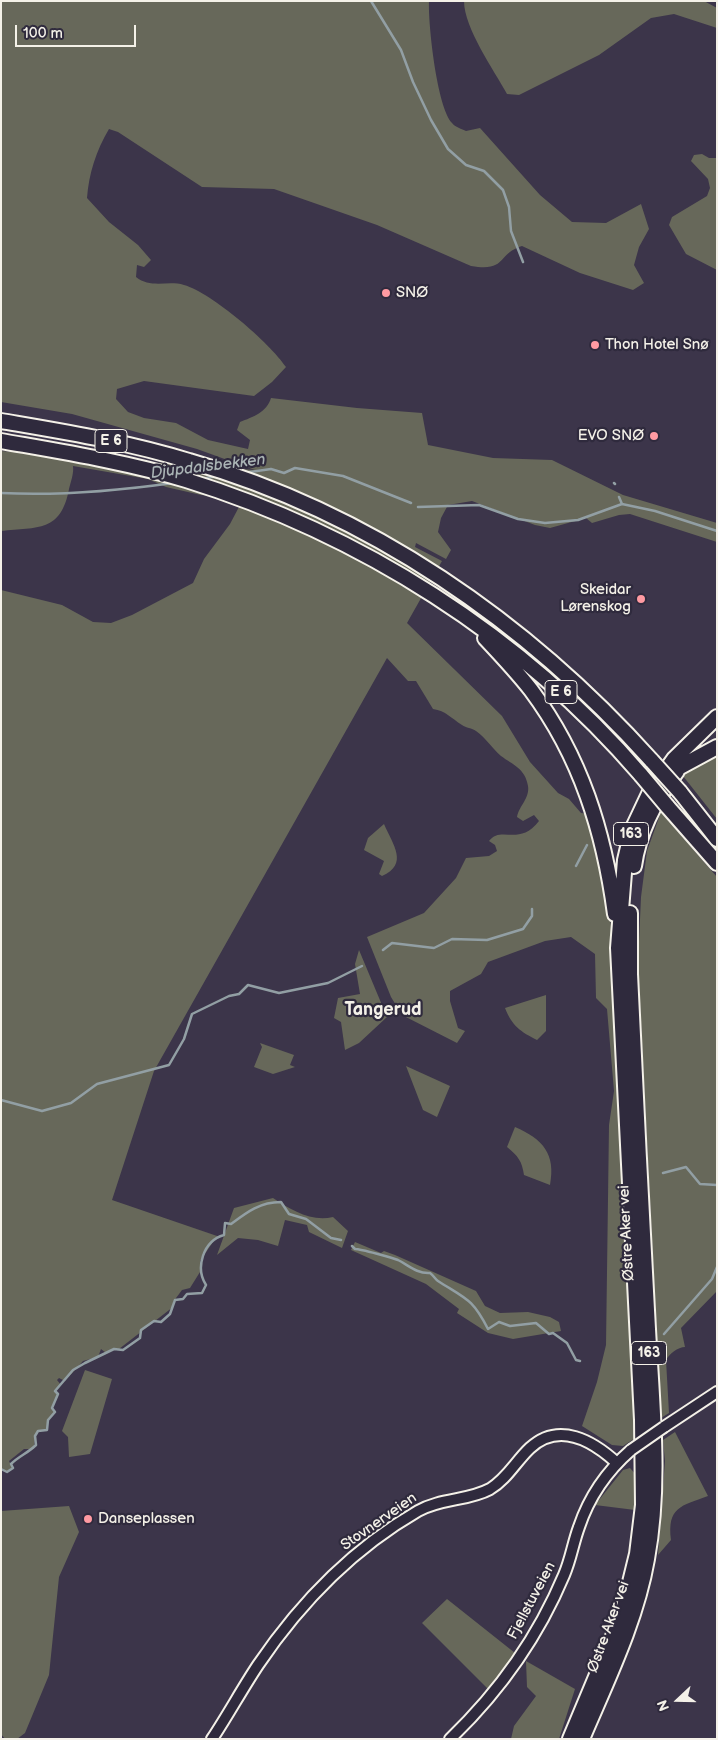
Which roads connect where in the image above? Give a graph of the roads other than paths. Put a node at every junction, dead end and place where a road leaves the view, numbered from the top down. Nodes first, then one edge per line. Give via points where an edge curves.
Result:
1 (1, 421) edge
2 (1, 441) edge
3 (470, 621) junction
4 (717, 716) edge
5 (712, 731) edge
6 (717, 747) edge
7 (680, 767) junction
8 (681, 793) junction
9 (717, 823) edge
10 (717, 839) edge
11 (717, 864) edge
12 (618, 948) junction
13 (717, 1392) edge
14 (617, 1463) junction
15 (212, 1739) edge
16 (450, 1739) edge
17 (570, 1739) edge
18 (582, 1739) edge

1 - 8 highway, E 6, bridge via 124,443 192,461 277,492 358,529 434,573 512,628 580,686
2 - 3 highway, E 6 via 135,467 186,480 256,505 377,562
3 - 11 highway, E 6, bridge via 510,649 587,716
3 - 12 highway via 530,688 576,764 604,849
4 - 12 highway, Østre Aker vei / 163 via 658,779 632,830 623,879
5 - 7 highway, Østre Aker vei / 163
6 - 7 highway
7 - 18 highway, Østre Aker vei / 163 via 656,801 642,833 630,910 632,1013 654,1455 652,1524 636,1605
8 - 9 highway, E 6
8 - 10 highway, E 6
12 - 17 highway, Østre Aker vei / 163 via 642,1420 642,1514 636,1562 622,1615
13 - 14 street, bridge
14 - 15 street, Stovnerveien via 591,1443 573,1436 541,1440 496,1485 478,1494 420,1510 383,1534 342,1567 284,1629
14 - 16 street, Fjellstuveien via 589,1502 564,1574 515,1664 492,1696

